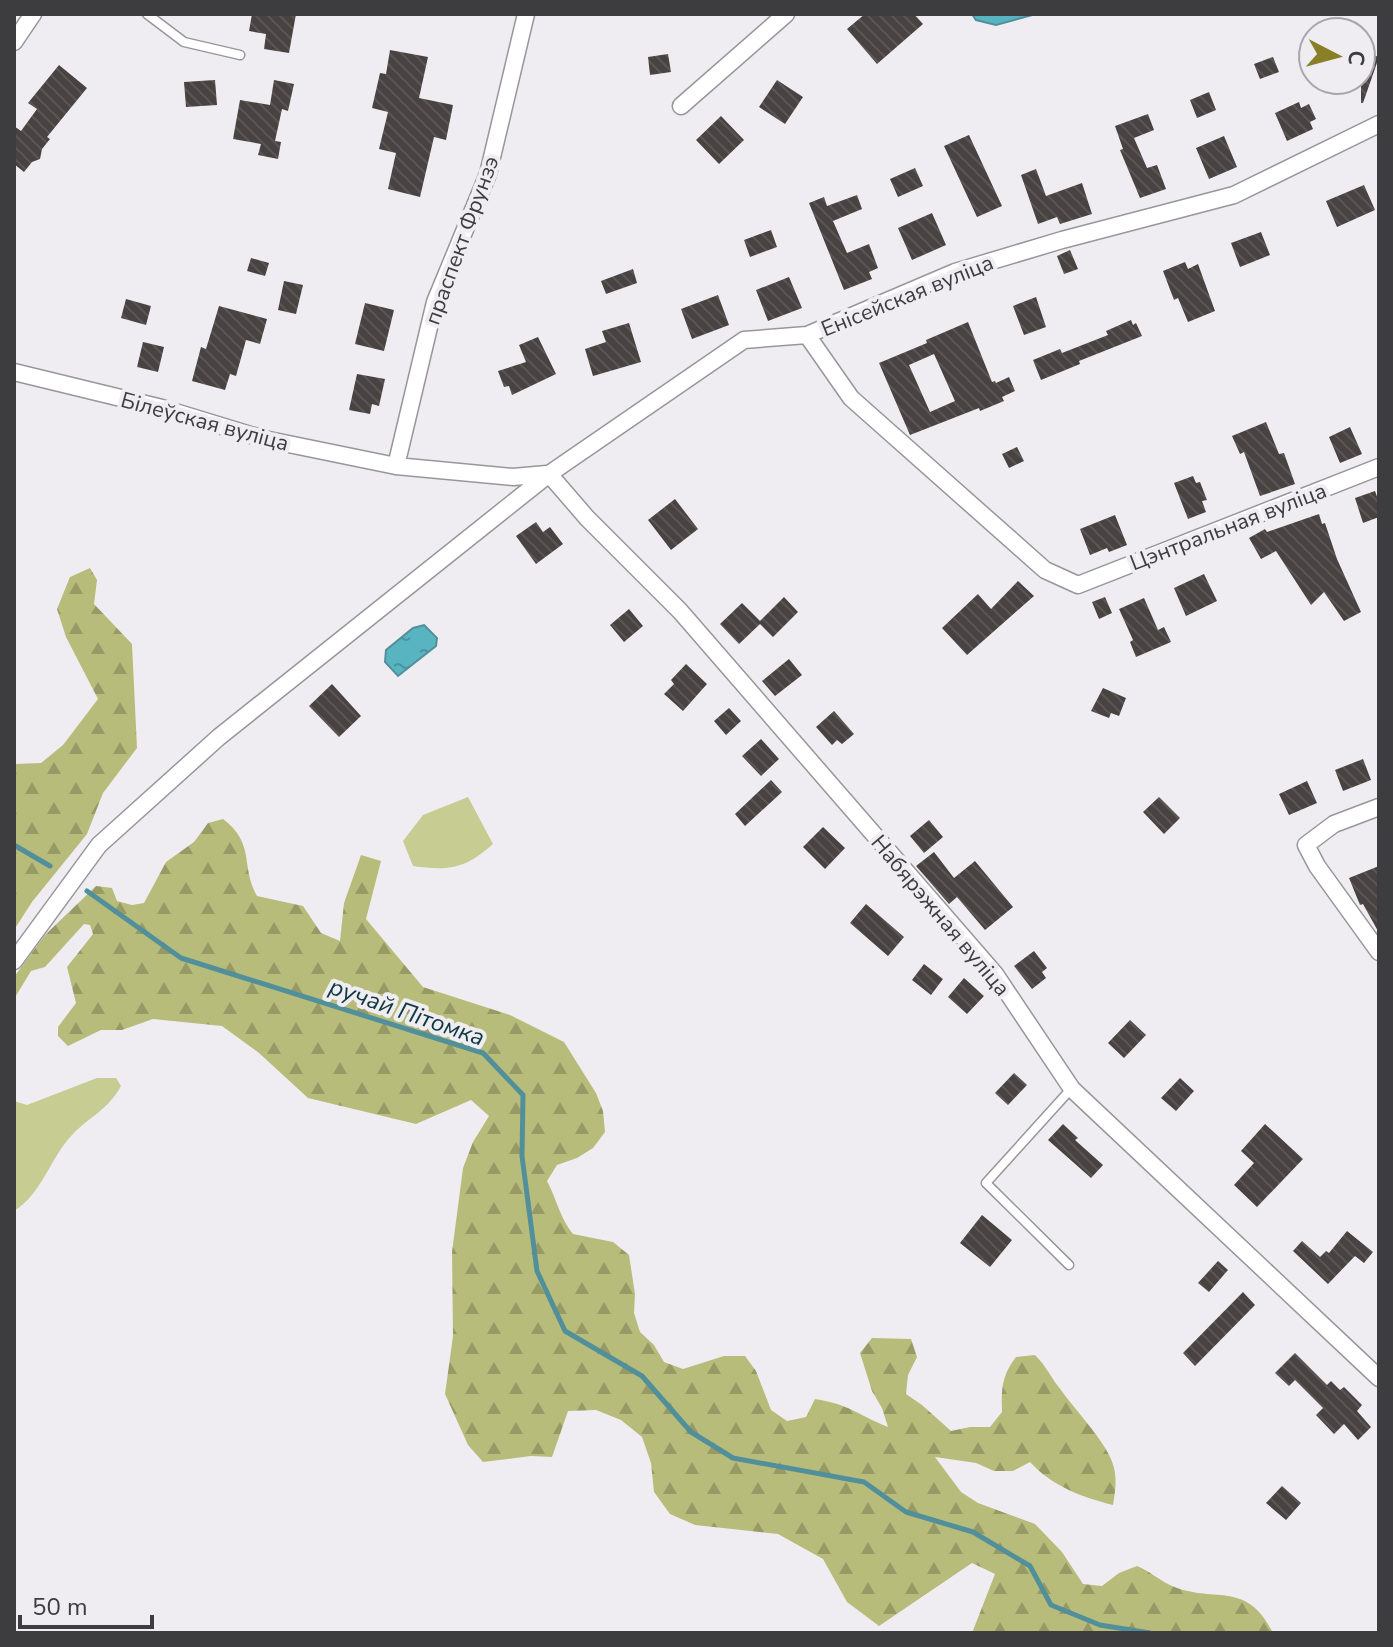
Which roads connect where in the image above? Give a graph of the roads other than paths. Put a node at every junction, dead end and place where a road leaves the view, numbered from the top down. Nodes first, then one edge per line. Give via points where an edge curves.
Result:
1 (33, 14) edge
2 (147, 14) edge
3 (526, 14) edge
4 (786, 14) edge
5 (14, 42) edge
6 (240, 55) dead end
7 (681, 106) dead end
8 (1379, 124) edge
9 (807, 335) junction
10 (14, 372) edge
11 (396, 466) junction
12 (1379, 467) edge
13 (549, 474) junction
14 (1379, 807) edge
15 (1379, 952) edge
16 (14, 961) edge
17 (1072, 1089) junction
18 (1069, 1265) dead end
19 (1379, 1378) edge

1 - 5 street
2 - 6 lane via 184,42
3 - 11 street, праспект Фрунзэ via 488,174 435,302
4 - 7 street
8 - 9 street, Енісейская вуліца via 1234,195 955,272
9 - 12 street, Цэнтральная вуліца via 851,398 1045,570 1078,585
9 - 13 street, Енісейская вуліца via 744,340
10 - 11 street, Білеўская вуліца via 264,439
11 - 13 street, Білеўская вуліца via 513,477
13 - 16 street, Енісейская вуліца via 219,737 99,845
13 - 17 street, Набярэжная вуліца via 680,611 995,974
14 - 15 street via 1334,824 1306,845
17 - 18 lane via 986,1183
17 - 19 street, Набярэжная вуліца

